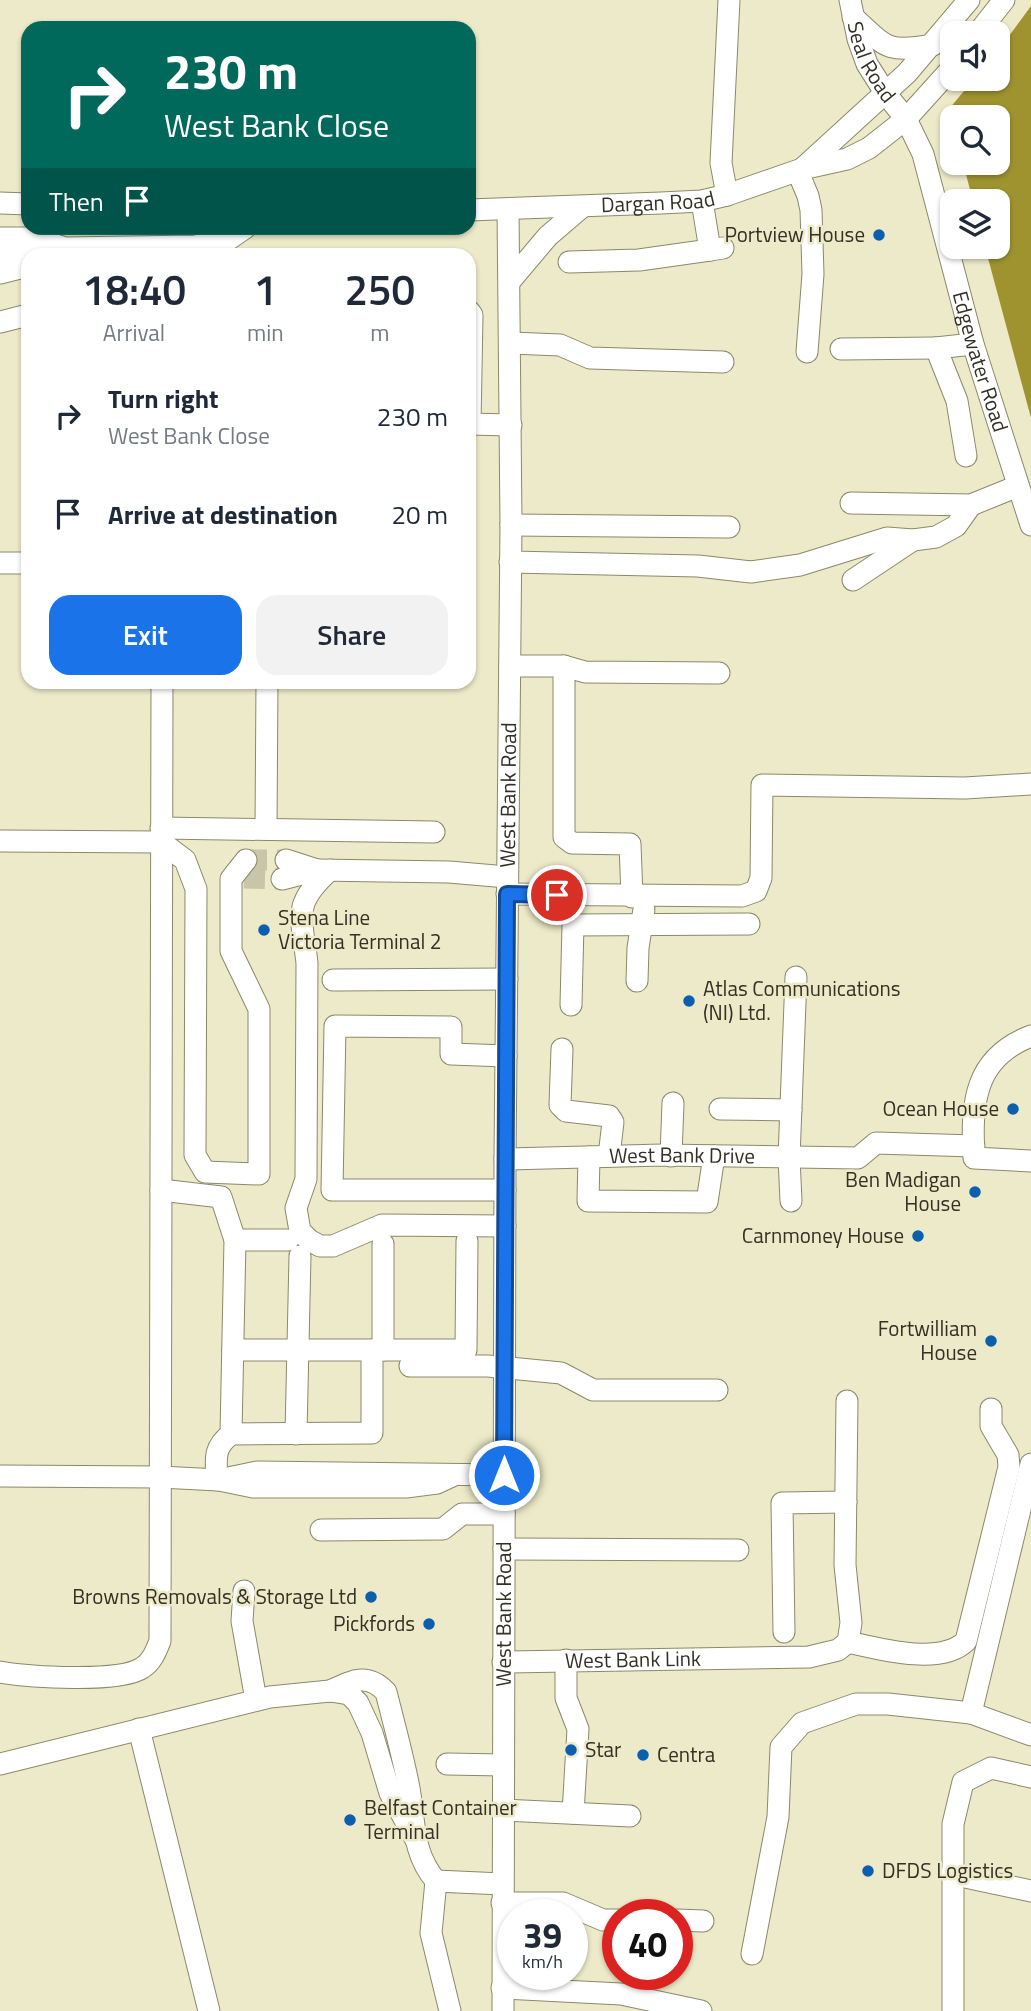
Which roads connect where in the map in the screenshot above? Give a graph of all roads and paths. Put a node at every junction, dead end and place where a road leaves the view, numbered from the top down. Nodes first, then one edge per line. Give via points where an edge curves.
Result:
1 (729, 0) edge
2 (970, 0) edge
3 (1004, 0) edge
4 (852, 8) edge
5 (987, 21) edge
6 (933, 45) junction
7 (940, 81) edge
8 (886, 94) junction
9 (906, 119) junction
10 (800, 170) junction
11 (727, 195) junction
12 (702, 201) junction
13 (0, 203) edge
14 (21, 204) edge
15 (582, 207) junction
16 (476, 210) edge
17 (508, 210) junction
18 (234, 235) edge
19 (0, 238) edge
20 (53, 248) edge
21 (150, 248) edge
22 (0, 252) edge
23 (21, 253) edge
24 (569, 261) dead end
25 (21, 268) edge
26 (0, 272) edge
27 (510, 281) junction
28 (21, 317) edge
29 (0, 322) edge
30 (511, 344) junction
31 (973, 344) junction
32 (936, 348) junction
33 (841, 349) dead end
34 (807, 352) dead end
35 (723, 362) dead end
36 (476, 424) edge
37 (511, 425) junction
38 (966, 456) dead end
39 (1018, 486) junction
40 (851, 503) dead end
41 (971, 505) junction
42 (1031, 524) edge
43 (511, 525) junction
44 (729, 527) dead end
45 (913, 540) junction
46 (510, 562) junction
47 (0, 563) edge
48 (21, 563) edge
49 (853, 580) dead end
50 (510, 666) junction
51 (564, 666) junction
52 (719, 673) dead end
53 (162, 689) edge
54 (267, 689) edge
55 (1031, 784) edge
56 (266, 829) junction
57 (434, 832) dead end
58 (161, 835) junction
59 (0, 841) edge
60 (284, 869) tunnel mouth
61 (323, 870) junction
62 (240, 872) dead end
63 (507, 886) junction
64 (638, 897) junction
65 (644, 923) junction
66 (750, 925) dead end
67 (796, 977) dead end
68 (507, 979) junction
69 (333, 980) dead end
70 (637, 981) dead end
71 (572, 1005) dead end
72 (1031, 1036) edge
73 (562, 1049) dead end
74 (506, 1056) junction
75 (673, 1103) dead end
76 (720, 1108) dead end
77 (791, 1111) junction
78 (974, 1146) junction
79 (671, 1156) junction
80 (714, 1156) junction
81 (599, 1157) junction
82 (789, 1158) junction
83 (505, 1159) junction
84 (1031, 1161) edge
85 (161, 1189) junction
86 (505, 1190) junction
87 (791, 1201) dead end
88 (505, 1226) junction
89 (235, 1240) junction
90 (467, 1241) dead end
91 (383, 1244) dead end
92 (233, 1350) junction
93 (298, 1350) junction
94 (377, 1350) junction
95 (410, 1366) dead end
96 (504, 1369) junction
97 (717, 1390) dead end
98 (847, 1401) dead end
99 (991, 1409) dead end
100 (231, 1434) junction
101 (296, 1434) junction
102 (1031, 1464) edge
103 (504, 1475) junction
104 (0, 1476) edge
105 (160, 1477) junction
106 (218, 1480) junction
107 (846, 1503) junction
108 (504, 1514) junction
109 (321, 1530) dead end
110 (504, 1549) junction
111 (738, 1550) dead end
112 (244, 1591) dead end
113 (784, 1632) dead end
114 (848, 1642) junction
115 (566, 1660) junction
116 (503, 1661) junction
117 (0, 1672) edge
118 (330, 1691) junction
119 (256, 1700) junction
120 (971, 1713) junction
121 (139, 1729) junction
122 (1031, 1735) edge
123 (0, 1764) edge
124 (447, 1764) dead end
125 (503, 1765) junction
126 (1031, 1777) edge
127 (504, 1810) junction
128 (573, 1813) junction
129 (630, 1816) dead end
130 (415, 1840) junction
131 (951, 1874) junction
132 (436, 1881) junction
133 (1031, 1891) edge
134 (502, 1893) junction
135 (502, 1899) edge
136 (602, 1920) edge
137 (693, 1920) edge
138 (703, 1920) dead end
139 (751, 1954) dead end
140 (502, 1990) edge
141 (526, 1990) edge
142 (209, 2011) edge
143 (450, 2011) edge
144 (503, 2011) edge
145 (701, 2011) edge
146 (953, 2011) edge

1 - 11 street via 721,163
2 - 6 street, Dargan Road
3 - 5 street
4 - 6 street via 883,44 902,50
4 - 8 street, Seal Road via 867,64
6 - 8 street, Dargan Road
7 - 9 street, Dargan Road
8 - 9 street, Seal Road
8 - 10 street, Dargan Road
9 - 10 street, Dargan Road via 847,159
9 - 31 street, Edgewater Road via 923,154
10 - 11 street, Dargan Road
10 - 34 street via 811,210 813,274
11 - 12 street, Dargan Road
12 - 15 street, Dargan Road
12 - 24 street via 716,249 639,260
13 - 14 street
15 - 17 street, Dargan Road
15 - 27 street via 548,236
16 - 17 street, Dargan Road
17 - 27 street, West Bank Road
18 - 21 street via 195,246
19 - 20 street via 34,238
22 - 23 street
25 - 26 street
27 - 30 street, West Bank Road
28 - 29 street
30 - 35 street via 560,345 590,358
30 - 37 street, West Bank Road
31 - 32 street
31 - 39 street, Edgewater Road
32 - 33 street
32 - 38 street via 957,401
36 - 37 street
37 - 43 street, West Bank Road
39 - 41 street
39 - 42 street, Edgewater Road
40 - 41 street
41 - 45 street via 956,526 936,537
43 - 44 street
43 - 46 street, West Bank Road
45 - 46 street via 887,538 800,565 751,572 698,566
45 - 49 street
46 - 50 street, West Bank Road
47 - 48 street
50 - 51 street
50 - 63 street, West Bank Road
51 - 52 street via 585,672
51 - 64 street via 564,837 572,843 630,844
53 - 58 street
54 - 56 street
55 - 64 street via 965,788 762,785 761,878 756,891 742,896
56 - 57 street
56 - 58 street
58 - 59 street
58 - 62 street via 185,860 196,889 195,1155 205,1172 259,1174 259,1009 231,951
58 - 85 street
60 - 61 street
61 - 63 street via 449,872
61 - 88 street via 302,909 307,963 306,1179 296,1208 300,1231 320,1246 333,1246 382,1225
63 - 64 street
63 - 68 street, West Bank Road
64 - 65 street
65 - 66 street
65 - 70 street
65 - 71 street via 573,925
67 - 77 street
68 - 69 street
68 - 74 street, West Bank Road
72 - 78 street via 1000,1043 978,1085
73 - 81 street via 560,1105 566,1111 609,1116 613,1122
74 - 83 street, West Bank Road
74 - 86 street via 451,1054 451,1027 335,1026 332,1190
75 - 79 street
76 - 77 street
77 - 82 street
78 - 82 street, West Bank Drive via 876,1143 858,1158
78 - 84 street via 974,1158
79 - 80 street, West Bank Drive
79 - 81 street, West Bank Drive
80 - 81 street via 707,1202 588,1201
80 - 82 street, West Bank Drive
81 - 83 street, West Bank Drive
82 - 87 street
83 - 86 street, West Bank Road
85 - 89 street via 221,1197
85 - 105 street
86 - 88 street, West Bank Road
88 - 96 street, West Bank Road
89 - 92 street
89 - 93 street via 294,1248
90 - 94 street via 466,1350
91 - 94 street
92 - 93 street
92 - 100 street
93 - 94 street
93 - 101 street
94 - 101 street via 372,1433
95 - 96 street
96 - 97 street via 561,1373 593,1390
96 - 103 street, West Bank Road
98 - 107 street
99 - 114 street via 991,1426 1008,1455 1009,1467 966,1641 959,1648 936,1653 897,1653
100 - 101 street
100 - 106 street via 221,1441 216,1453
102 - 120 street
103 - 106 street via 257,1472
103 - 108 street, West Bank Road
104 - 105 street
105 - 106 street
105 - 117 street via 162,1630 153,1656 143,1668 122,1676
107 - 113 street via 782,1503
107 - 114 street
108 - 109 street via 463,1514 443,1529
108 - 110 street, West Bank Road
110 - 111 street
110 - 116 street, West Bank Road
112 - 119 street via 242,1621
114 - 115 street, West Bank Link via 838,1650 809,1657
115 - 116 street, West Bank Link
115 - 128 street via 566,1698 578,1729
116 - 125 street, West Bank Road
118 - 119 street
118 - 130 street via 349,1694 358,1703 390,1793
118 - 130 street via 358,1679 377,1682 386,1692 409,1787
119 - 121 street
120 - 122 street
120 - 139 street via 856,1704 802,1723 781,1747 778,1817
121 - 123 street
121 - 142 street
124 - 125 street
125 - 127 street, West Bank Road
126 - 131 street via 991,1768 963,1782 953,1824
127 - 128 street
127 - 134 street, West Bank Road
128 - 129 street
130 - 132 street via 424,1867
131 - 133 street
131 - 146 street
132 - 134 street
132 - 143 street via 431,1933
134 - 135 street, West Bank Road
134 - 136 street via 563,1903
137 - 138 street
140 - 144 street, West Bank Road
141 - 145 street via 621,1994

